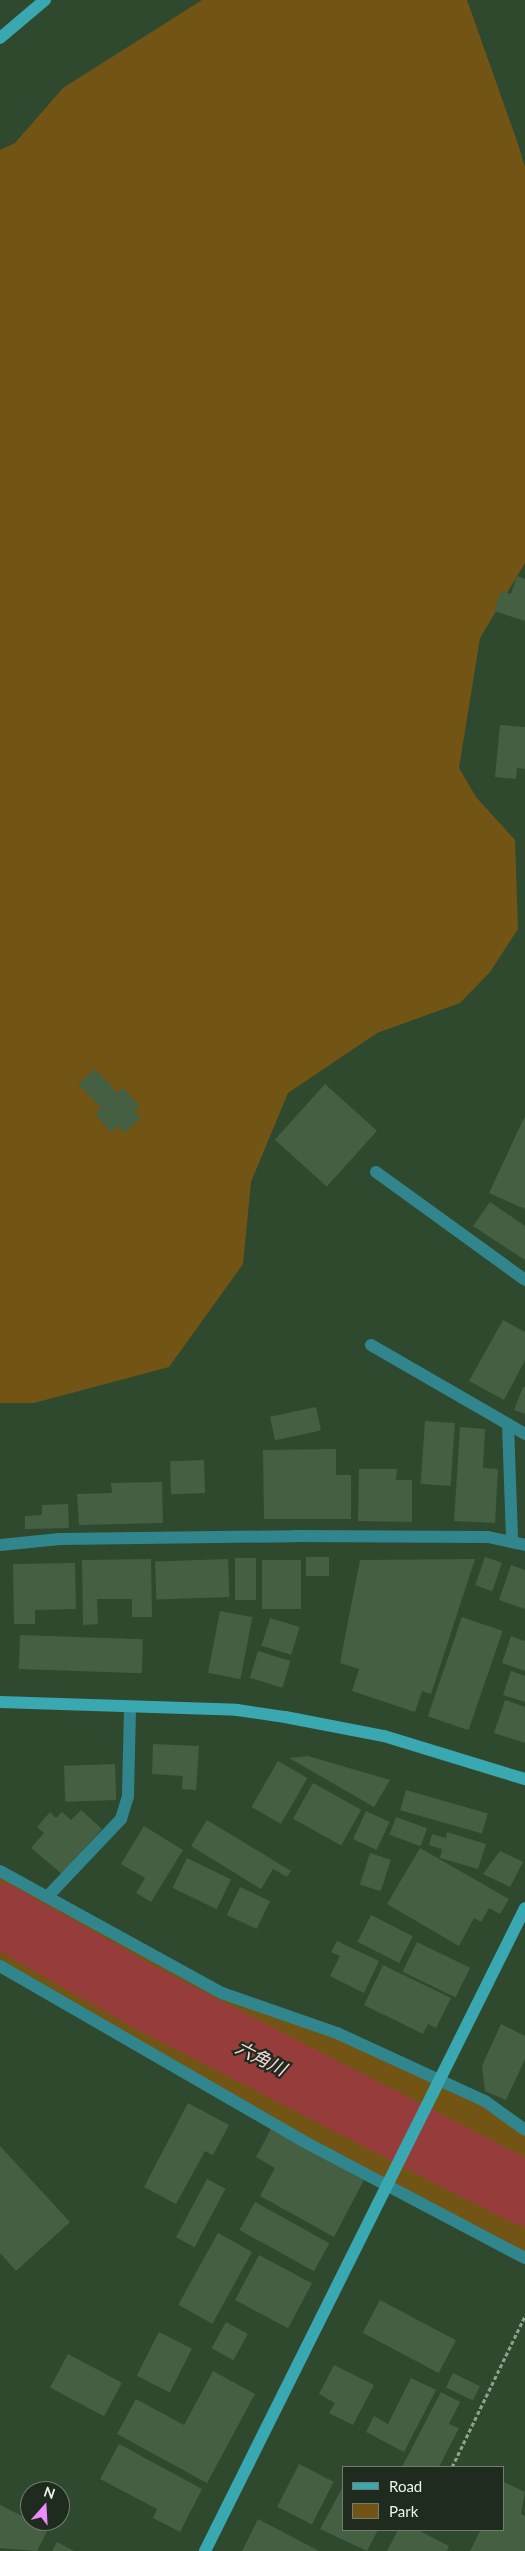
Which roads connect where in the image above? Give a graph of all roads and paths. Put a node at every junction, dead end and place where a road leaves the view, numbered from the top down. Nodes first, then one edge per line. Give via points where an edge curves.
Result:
1 (45, 0) edge
2 (0, 38) edge
3 (376, 1172) dead end
4 (525, 1280) edge
5 (371, 1345) dead end
6 (508, 1424) junction
7 (525, 1434) edge
8 (512, 1540) junction
9 (0, 1545) edge
10 (525, 1545) edge
11 (0, 1702) edge
12 (130, 1707) junction
13 (525, 1779) edge
14 (0, 1871) edge
15 (47, 1897) junction
16 (525, 1908) edge
17 (0, 1966) edge
18 (440, 2080) junction
19 (525, 2130) edge
20 (387, 2184) junction
21 (525, 2258) edge
22 (525, 2316) edge
23 (452, 2466) edge
24 (205, 2551) edge

1 - 2 street
3 - 4 street
5 - 6 street
6 - 7 street
6 - 8 street
8 - 9 street via 295,1536 60,1539
8 - 10 street
11 - 12 street
12 - 13 street via 237,1710 285,1717 384,1736
12 - 15 street via 128,1796 121,1820
14 - 15 street
15 - 18 street via 222,1993 337,2033
16 - 18 street
17 - 20 street via 301,2140
18 - 19 street via 485,2101
18 - 20 street
20 - 21 street
20 - 24 street
22 - 23 path

